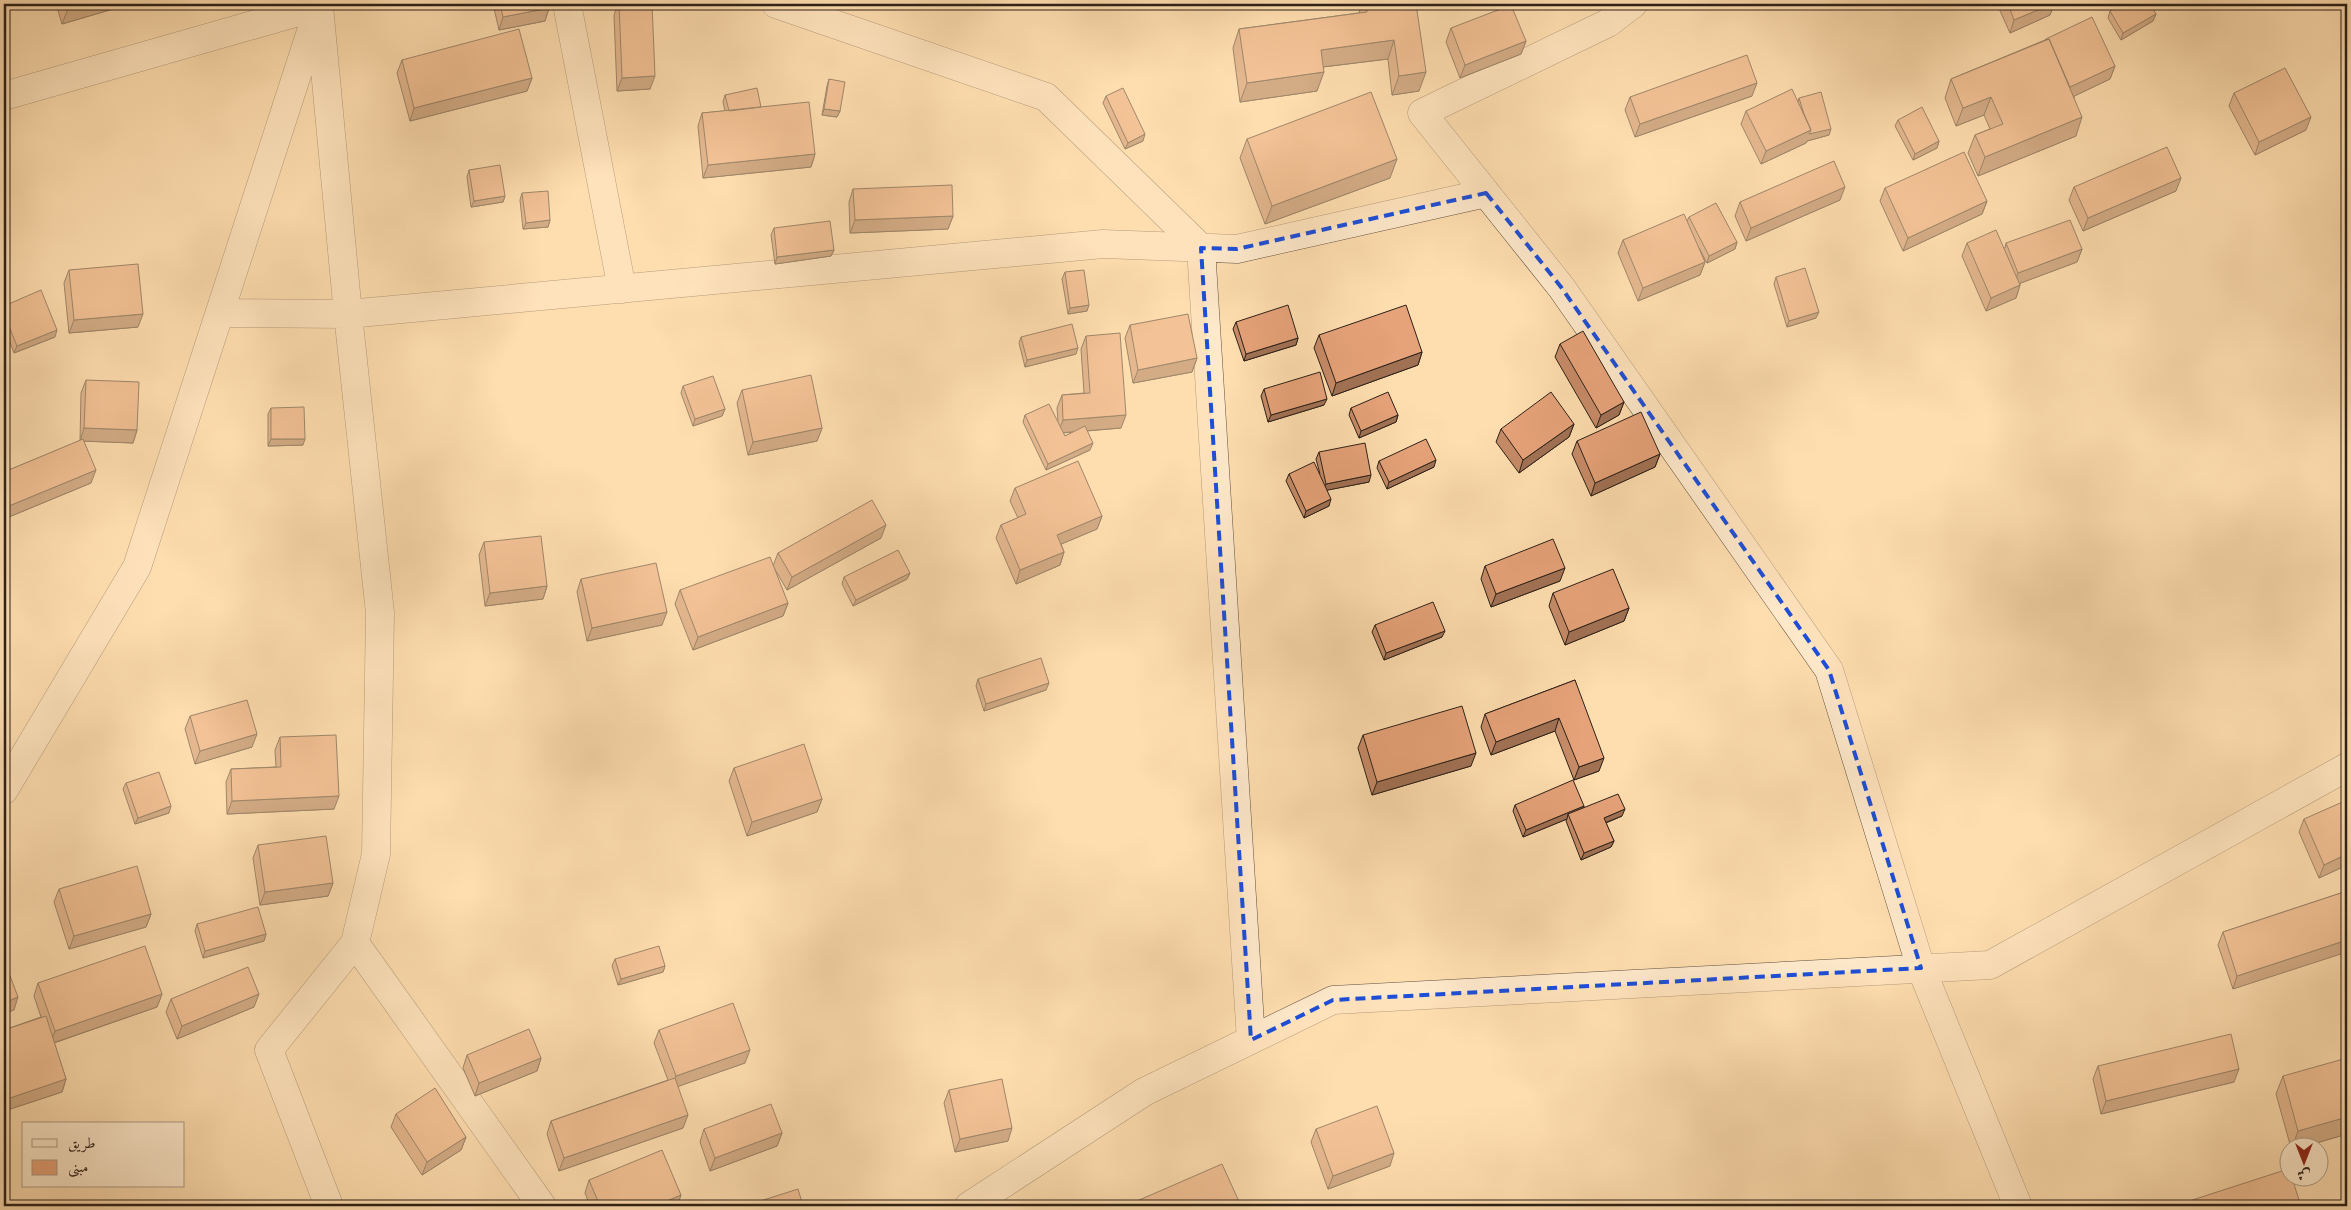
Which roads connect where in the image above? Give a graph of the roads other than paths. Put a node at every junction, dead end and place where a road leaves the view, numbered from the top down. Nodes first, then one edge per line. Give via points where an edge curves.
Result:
1 (567, 4) edge
2 (776, 4) edge
3 (1633, 4) edge
4 (319, 5) edge
5 (1603, 13) edge
6 (4, 96) edge
7 (1486, 193) junction
8 (1201, 248) junction
9 (622, 289) junction
10 (220, 313) junction
11 (348, 314) junction
12 (2347, 767) edge
13 (4, 790) edge
14 (355, 943) junction
15 (1920, 968) junction
16 (1251, 1040) junction
17 (329, 1206) edge
18 (542, 1206) edge
19 (969, 1206) edge
20 (2018, 1206) edge

1 - 9 street
2 - 8 street via 1046,97
3 - 5 street
4 - 6 street
4 - 10 street
4 - 11 street
5 - 7 street via 1422,113
7 - 8 street via 1236,249
7 - 15 street via 1561,287 1829,670
8 - 9 street via 1103,244
8 - 16 street
9 - 11 street
10 - 11 street
10 - 13 street via 137,567
11 - 14 street via 380,613 376,854
12 - 15 street via 1990,965
14 - 17 street via 269,1050
14 - 18 street
15 - 16 street via 1333,1000
15 - 20 street
16 - 19 street via 1144,1092

